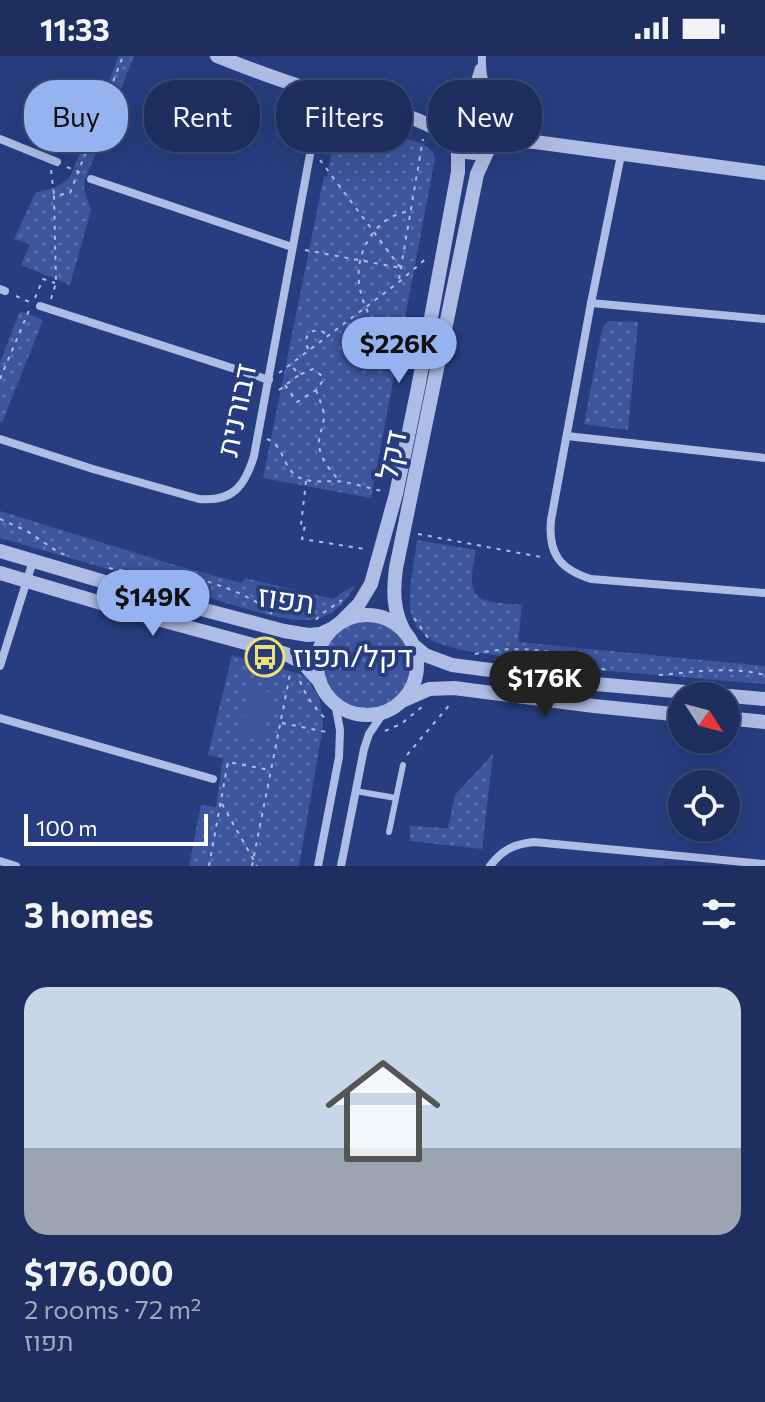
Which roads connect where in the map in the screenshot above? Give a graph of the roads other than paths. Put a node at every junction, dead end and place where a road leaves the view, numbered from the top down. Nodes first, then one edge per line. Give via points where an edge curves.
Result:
1 (217, 56) edge
2 (482, 58) edge
3 (280, 80) edge
4 (475, 80) edge
5 (484, 80) edge
6 (0, 139) edge
7 (542, 143) edge
8 (310, 152) edge
9 (458, 152) edge
10 (488, 152) edge
11 (621, 155) junction
12 (54, 161) road end
13 (765, 173) edge
14 (91, 179) road end
15 (292, 247) junction
16 (591, 303) junction
17 (40, 306) road end
18 (765, 319) edge
19 (269, 380) junction
20 (567, 436) junction
21 (0, 439) edge
22 (765, 458) edge
23 (0, 551) edge
24 (33, 561) junction
25 (0, 573) edge
26 (27, 581) junction
27 (765, 593) edge
28 (337, 625) junction
29 (404, 631) junction
30 (413, 645) junction
31 (0, 666) edge
32 (320, 682) junction
33 (765, 699) edge
34 (401, 702) junction
35 (335, 703) junction
36 (384, 712) junction
37 (668, 714) edge
38 (0, 718) edge
39 (740, 719) edge
40 (765, 722) edge
41 (403, 765) road end
42 (213, 779) road end
43 (355, 791) junction
44 (396, 798) junction
45 (389, 832) dead end
46 (0, 861) edge
47 (765, 864) edge
48 (16, 866) edge
49 (318, 866) edge
50 (341, 866) edge
51 (490, 866) edge

1 - 3 street
2 - 4 street
2 - 5 street
6 - 12 street
7 - 11 street
8 - 15 street, דבורנית
9 - 28 street, דקל via 396,494 366,594
10 - 29 street, דקל via 477,174 403,531 394,601
11 - 13 street
11 - 16 street
14 - 15 street
15 - 19 street, דבורנית
16 - 18 street
16 - 20 street
17 - 19 street
19 - 21 street, דבורנית via 251,466 224,498 199,499
20 - 22 street
20 - 27 street via 550,531 566,568 599,581
23 - 24 street, תפוז
24 - 26 street
24 - 28 street, תפוז via 284,631 320,634
25 - 26 street, תפוז
26 - 31 street
26 - 32 street, תפוז via 293,657
28 - 29 street via 359,616 379,616
28 - 32 street via 318,654
29 - 30 street
30 - 33 street via 441,662 585,683
30 - 34 street via 416,676
32 - 35 street
34 - 36 street
34 - 37 street via 422,691 464,689
35 - 36 street via 356,714
35 - 49 street via 339,757
36 - 43 street via 368,736
38 - 42 street
39 - 40 street
41 - 44 lane
43 - 44 lane
43 - 50 street
44 - 45 lane
46 - 48 street
47 - 51 street via 534,842 510,847

